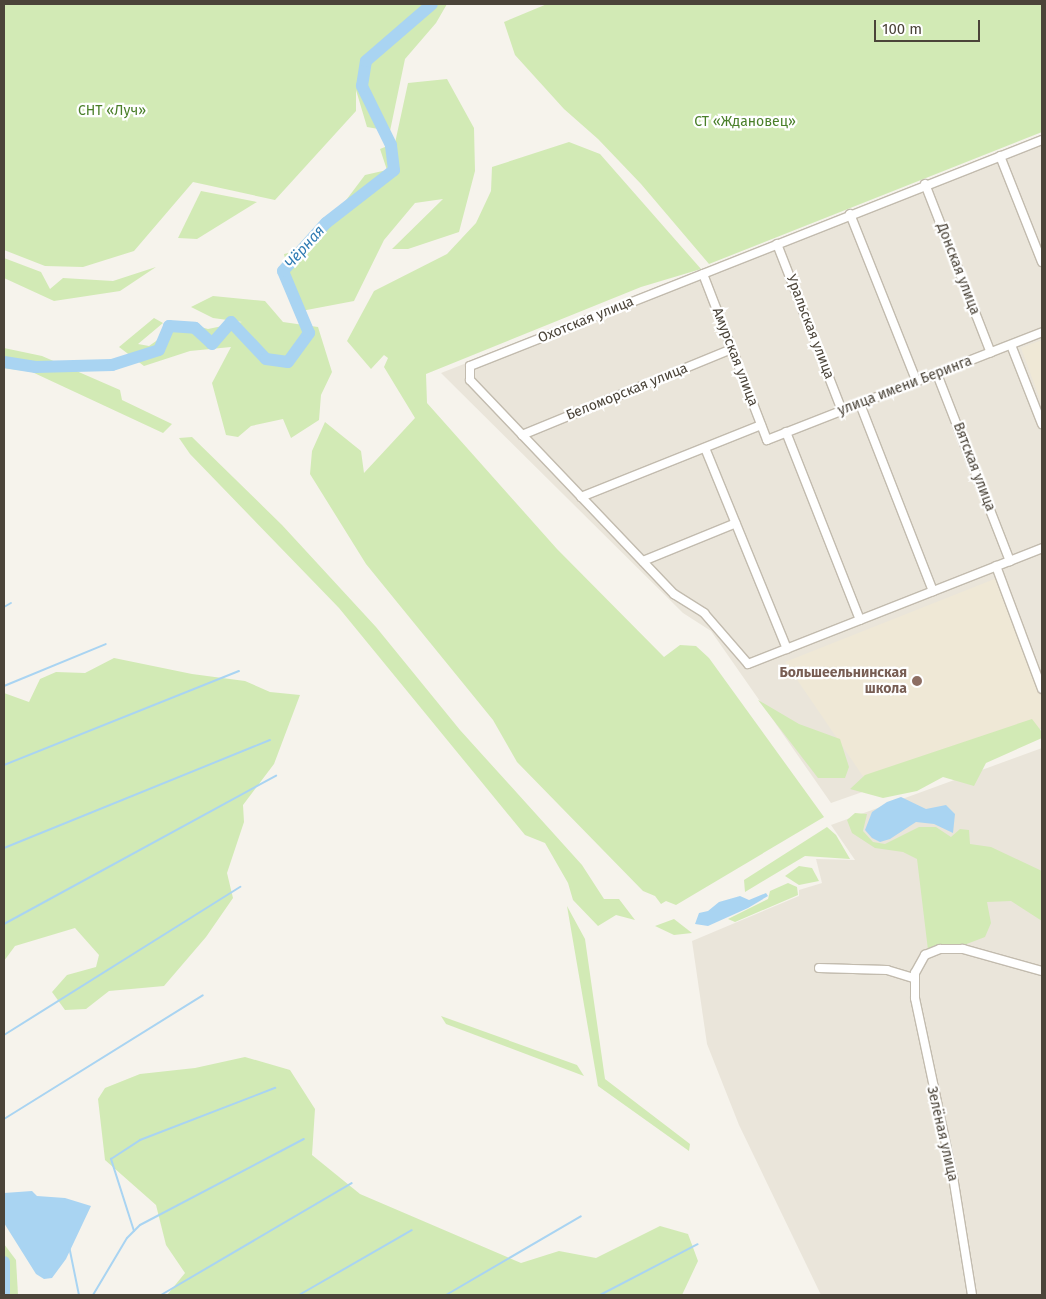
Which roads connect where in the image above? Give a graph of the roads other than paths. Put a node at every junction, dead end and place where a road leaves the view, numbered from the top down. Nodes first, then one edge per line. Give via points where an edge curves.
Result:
1 (1042, 140) edge
2 (1000, 156) junction
3 (925, 184) junction
4 (850, 214) junction
5 (777, 244) junction
6 (1042, 262) edge
7 (702, 274) junction
8 (1042, 332) edge
9 (1011, 345) junction
10 (732, 348) junction
11 (991, 353) junction
12 (937, 374) junction
13 (917, 382) junction
14 (860, 404) junction
15 (842, 411) junction
16 (1042, 424) edge
17 (761, 425) junction
18 (786, 432) junction
19 (522, 435) junction
20 (767, 440) joint
21 (706, 448) junction
22 (581, 497) junction
23 (736, 523) junction
24 (1042, 548) edge
25 (1010, 560) junction
26 (643, 561) junction
27 (996, 566) junction
28 (934, 591) junction
29 (860, 620) junction
30 (787, 649) junction
31 (1042, 689) edge
32 (818, 968) dead end
33 (1042, 970) edge
34 (915, 976) junction
35 (972, 1295) edge

1 - 2 street, Охотская улица
2 - 3 street, Охотская улица
2 - 6 street
3 - 4 street, Охотская улица
3 - 11 street, Донская улица
4 - 5 street, Охотская улица
4 - 13 street
5 - 7 street, Охотская улица
5 - 15 street, Уральская улица
7 - 10 street, Амурская улица
7 - 19 street, Охотская улица via 470,366 470,380
8 - 9 street, улица имени Беринга
9 - 11 street, улица имени Беринга
9 - 16 street
10 - 17 street, Амурская улица
10 - 19 street, Беломорская улица
11 - 12 street, улица имени Беринга
12 - 13 street, улица имени Беринга
12 - 25 street, Вятская улица
13 - 14 street, улица имени Беринга
14 - 15 street, улица имени Беринга
14 - 28 street
15 - 18 street, улица имени Беринга
17 - 20 street, Амурская улица
17 - 21 street
18 - 20 street, улица имени Беринга
18 - 29 street
19 - 22 street
21 - 22 street
21 - 23 street
22 - 26 street
23 - 26 street
23 - 30 street
24 - 25 street
25 - 27 street
26 - 30 street via 674,594 704,613 748,664
27 - 28 street
27 - 31 street
28 - 29 street
29 - 30 street
32 - 34 street via 887,970
33 - 34 street via 963,949 940,949 925,955
34 - 35 street, Зелёная улица via 915,998 953,1177

